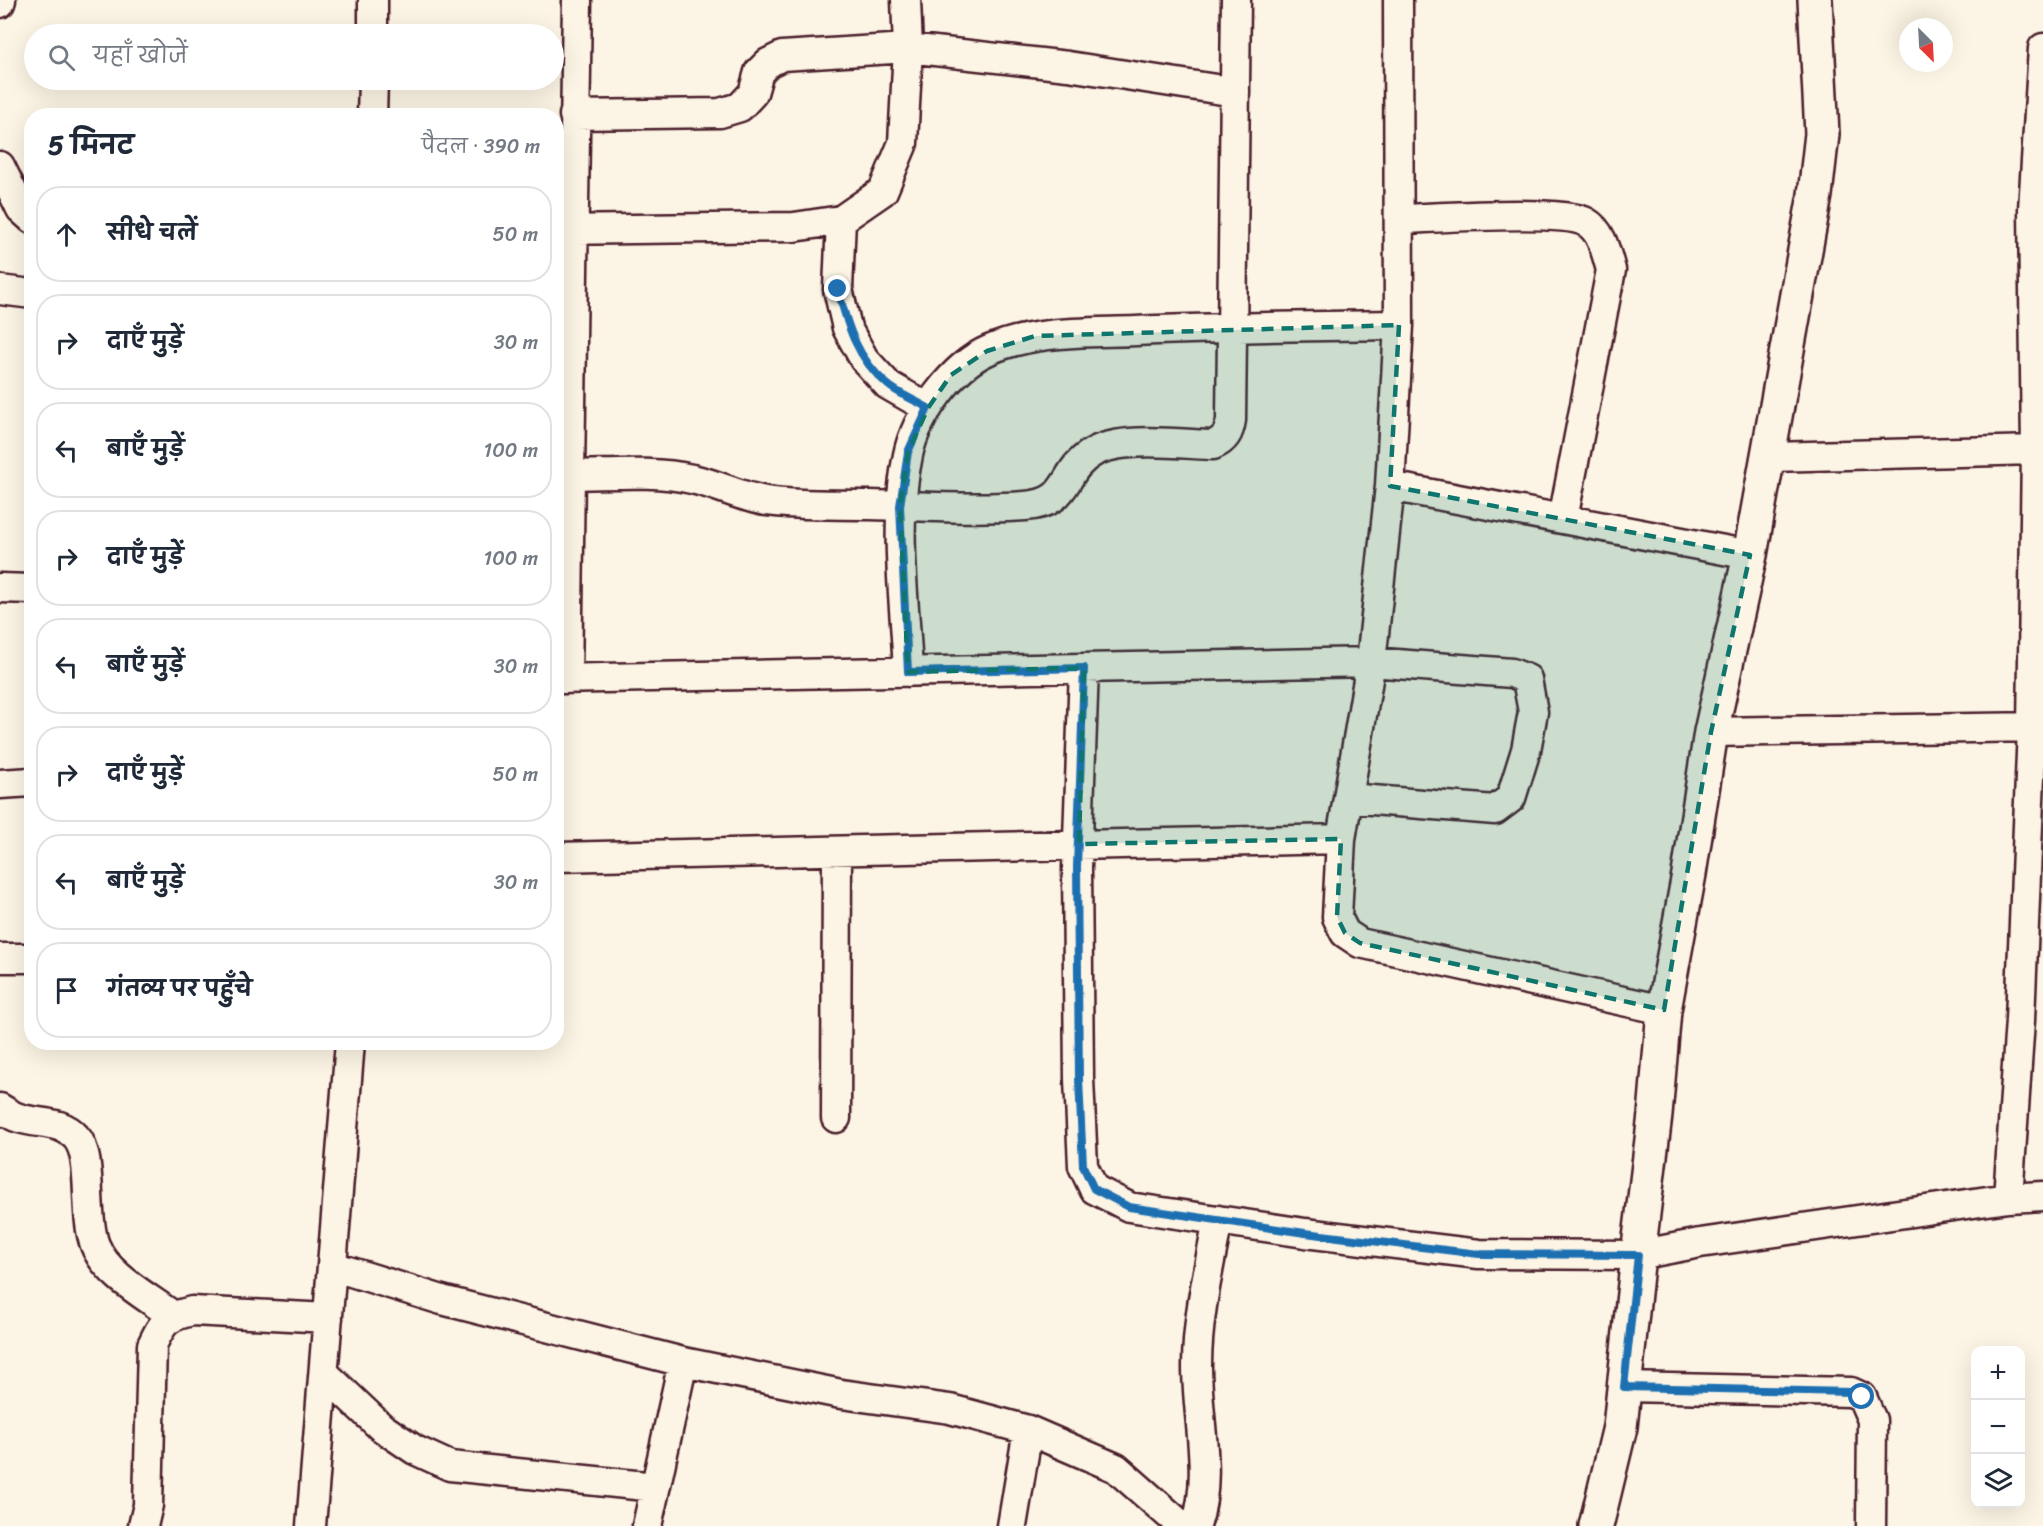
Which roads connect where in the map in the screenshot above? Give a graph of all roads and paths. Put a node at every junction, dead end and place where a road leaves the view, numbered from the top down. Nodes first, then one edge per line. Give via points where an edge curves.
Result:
1 (373, 0) edge
2 (577, 0) edge
3 (906, 0) edge
4 (1236, 0) edge
5 (1398, 0) edge
6 (1815, 0) edge
7 (373, 24) edge
8 (908, 48) junction
9 (2043, 48) edge
10 (373, 90) edge
11 (1235, 92) junction
12 (372, 108) edge
13 (574, 115) junction
14 (0, 166) edge
15 (2038, 209) edge
16 (24, 212) edge
17 (1401, 219) junction
18 (841, 220) junction
19 (564, 230) edge
20 (0, 290) edge
21 (24, 293) edge
22 (1399, 325) junction
23 (1234, 327) junction
24 (928, 408) junction
25 (2036, 450) junction
26 (1769, 457) junction
27 (569, 475) junction
28 (1390, 486) junction
29 (2038, 501) edge
30 (900, 506) junction
31 (1563, 519) junction
32 (1750, 555) junction
33 (0, 588) edge
34 (24, 589) edge
35 (564, 621) edge
36 (1371, 662) junction
37 (1084, 668) junction
38 (908, 672) junction
39 (564, 679) edge
40 (2037, 728) edge
41 (1711, 732) junction
42 (24, 782) edge
43 (0, 784) edge
44 (1348, 798) junction
45 (1341, 839) junction
46 (1079, 844) junction
47 (837, 852) junction
48 (564, 857) edge
49 (0, 958) edge
50 (24, 958) edge
51 (1664, 1010) junction
52 (2032, 1018) edge
53 (349, 1050) edge
54 (0, 1108) edge
55 (836, 1118) dead end
56 (2043, 1196) edge
57 (2008, 1198) junction
58 (1218, 1220) junction
59 (1638, 1255) junction
60 (332, 1266) junction
61 (173, 1316) junction
62 (328, 1318) junction
63 (683, 1362) junction
64 (325, 1374) junction
65 (1624, 1387) junction
66 (1028, 1430) junction
67 (655, 1488) junction
68 (142, 1526) edge
69 (311, 1526) edge
70 (646, 1526) edge
71 (1012, 1526) edge
72 (1182, 1526) edge
73 (1196, 1526) edge
74 (1596, 1526) edge
75 (1871, 1526) edge

1 - 7 street
2 - 13 street
3 - 8 street
4 - 11 street
5 - 17 street
6 - 26 street via 1822,134
8 - 11 street via 1068,66
8 - 13 street via 782,56 759,72 753,93 740,107 720,113
8 - 18 street via 903,143 883,191
9 - 15 street
10 - 12 street
11 - 23 street
13 - 19 street
14 - 16 street
15 - 25 street
17 - 22 street
17 - 31 street via 1559,216 1586,222 1602,240 1611,270
18 - 19 street via 794,226
18 - 24 street via 838,289 847,328 864,359 888,385
19 - 27 street
20 - 21 street
22 - 23 street
22 - 28 street
23 - 24 street via 1035,336 987,351 951,375
23 - 30 street via 1231,420 1229,432 1221,442 1106,446 1075,466 1064,488 1050,502 1026,506
24 - 30 street via 908,452
25 - 26 street
25 - 29 street
26 - 32 street
27 - 30 street via 691,478 765,501
27 - 35 street
28 - 31 street
28 - 36 street
29 - 40 street
30 - 38 street
31 - 32 street
32 - 41 street
33 - 34 street
36 - 37 street
36 - 44 street
36 - 44 street via 1512,673 1527,679 1533,712 1511,798 1495,810
37 - 38 street
37 - 46 street
38 - 39 street
40 - 41 street
40 - 52 street
41 - 51 street
42 - 43 street
44 - 45 street
45 - 46 street
45 - 51 street via 1337,917 1345,933 1360,943
46 - 47 street
46 - 58 street via 1078,1068 1083,1166 1094,1189 1129,1207
47 - 48 street
47 - 55 street
49 - 50 street
51 - 59 street
52 - 57 street
53 - 60 street
54 - 61 street via 16,1117 61,1125 77,1138 85,1155 88,1216 95,1246 111,1268
56 - 57 street
57 - 59 street
58 - 59 street via 1479,1254
58 - 73 street via 1201,1310 1197,1365 1206,1480 1204,1504
59 - 65 street
60 - 62 street
60 - 63 street via 442,1300
61 - 62 street via 192,1311
61 - 68 street via 161,1326 152,1345 148,1505
62 - 64 street
63 - 66 street via 841,1394 950,1409
63 - 67 street
64 - 67 street via 381,1427 415,1450 450,1466
64 - 69 street
65 - 74 street via 1620,1427
65 - 75 street via 1851,1392 1862,1397 1872,1420
66 - 71 street
66 - 72 street via 1116,1468
67 - 70 street

